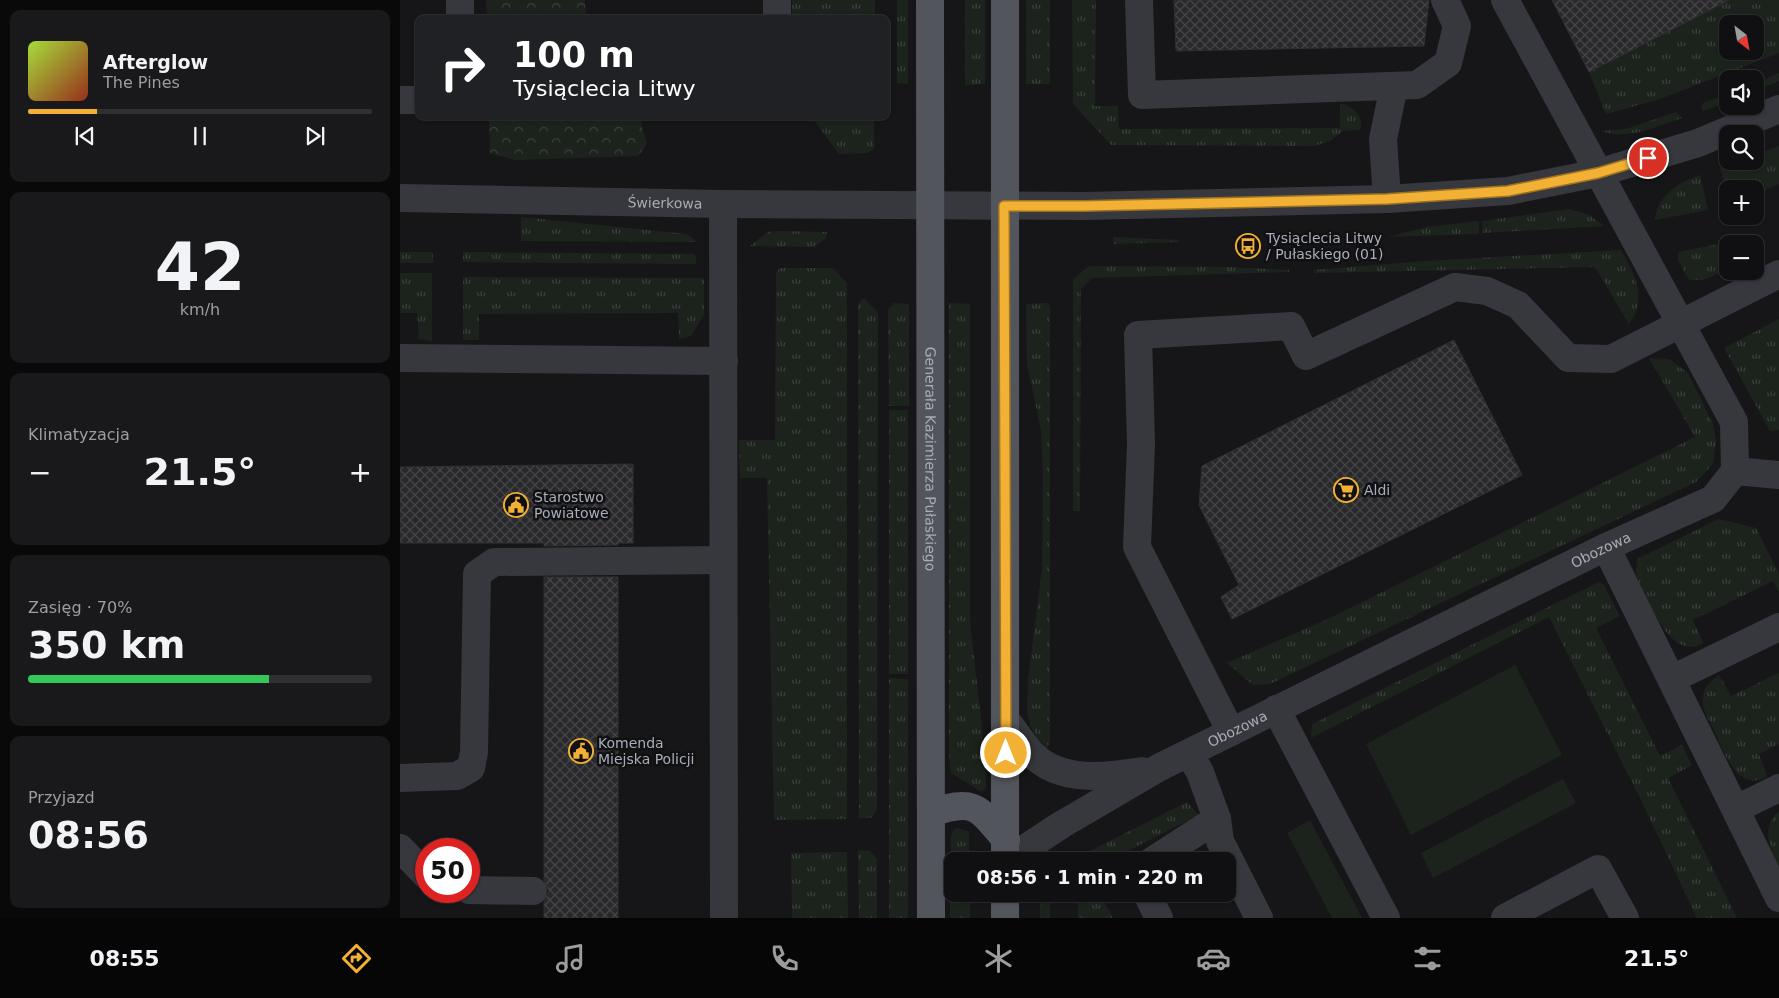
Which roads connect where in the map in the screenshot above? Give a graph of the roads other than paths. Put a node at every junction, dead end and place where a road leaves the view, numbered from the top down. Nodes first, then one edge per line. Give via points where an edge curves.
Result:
1 (460, 0) edge
2 (777, 0) edge
3 (930, 0) edge
4 (1005, 0) edge
5 (1138, 0) edge
6 (1445, 0) edge
7 (1505, 0) edge
8 (460, 15) edge
9 (777, 15) edge
10 (1394, 86) junction
11 (400, 100) edge
12 (415, 100) edge
13 (1779, 109) edge
14 (1598, 173) junction
15 (400, 198) edge
16 (1387, 199) junction
17 (723, 204) junction
18 (931, 205) junction
19 (1004, 206) junction
20 (1779, 274) edge
21 (1681, 322) junction
22 (400, 358) edge
23 (724, 362) junction
24 (1736, 471) junction
25 (1779, 475) edge
26 (1606, 547) junction
27 (722, 560) junction
28 (1779, 627) edge
29 (1672, 679) junction
30 (1276, 709) junction
31 (1006, 720) junction
32 (1232, 732) junction
33 (1189, 754) junction
34 (1160, 767) junction
35 (400, 778) edge
36 (1779, 788) edge
37 (1736, 809) junction
38 (931, 813) junction
39 (1217, 819) junction
40 (400, 848) edge
41 (1008, 852) edge
42 (1009, 852) edge
43 (1015, 852) edge
44 (1166, 852) edge
45 (415, 864) edge
46 (480, 890) edge
47 (533, 891) dead end
48 (1779, 898) edge
49 (1005, 902) edge
50 (1151, 902) edge
51 (724, 918) edge
52 (931, 918) edge
53 (1005, 918) edge
54 (1159, 918) edge
55 (1259, 918) edge
56 (1386, 918) edge
57 (1505, 918) edge
58 (1625, 918) edge

1 - 8 street
2 - 9 street
3 - 18 main road, Generała Kazimierza Pułaskiego
4 - 19 main road
5 - 10 street via 1142,95
6 - 10 street via 1458,26 1448,63 1417,85
7 - 14 street
10 - 16 street via 1383,140
11 - 12 street
13 - 14 street, Świerkowa via 1698,143
14 - 16 street, Świerkowa via 1508,191
14 - 21 street
15 - 17 street, Świerkowa
16 - 19 street, Świerkowa
17 - 18 street, Świerkowa
17 - 23 street
18 - 19 street, Świerkowa
18 - 38 main road, Generała Kazimierza Pułaskiego
19 - 31 main road
20 - 21 street
21 - 24 street via 1734,422
21 - 32 street via 1611,359 1568,358 1518,305 1487,291 1455,288 1306,356 1291,326 1138,335 1141,444 1137,547
22 - 23 street
23 - 27 street
24 - 25 street
24 - 26 street, Obozowa via 1713,499
26 - 29 street
26 - 30 street, Obozowa
27 - 35 street via 494,562 477,574 474,752 471,768 457,776
27 - 51 street
28 - 29 street
29 - 37 street
30 - 32 street, Obozowa
30 - 56 street
31 - 34 street, Obozowa via 1033,755 1062,772 1101,777
31 - 42 main road
32 - 33 street, Obozowa
33 - 34 street, Obozowa
33 - 39 street via 1200,772
34 - 43 street, Obozowa
36 - 37 street
37 - 48 street
38 - 41 main road via 954,805 971,806 983,813
38 - 52 main road, Generała Kazimierza Pułaskiego
39 - 44 street
39 - 55 street via 1220,841
40 - 45 street
46 - 47 street
49 - 53 main road
50 - 54 street
57 - 58 street via 1598,869

